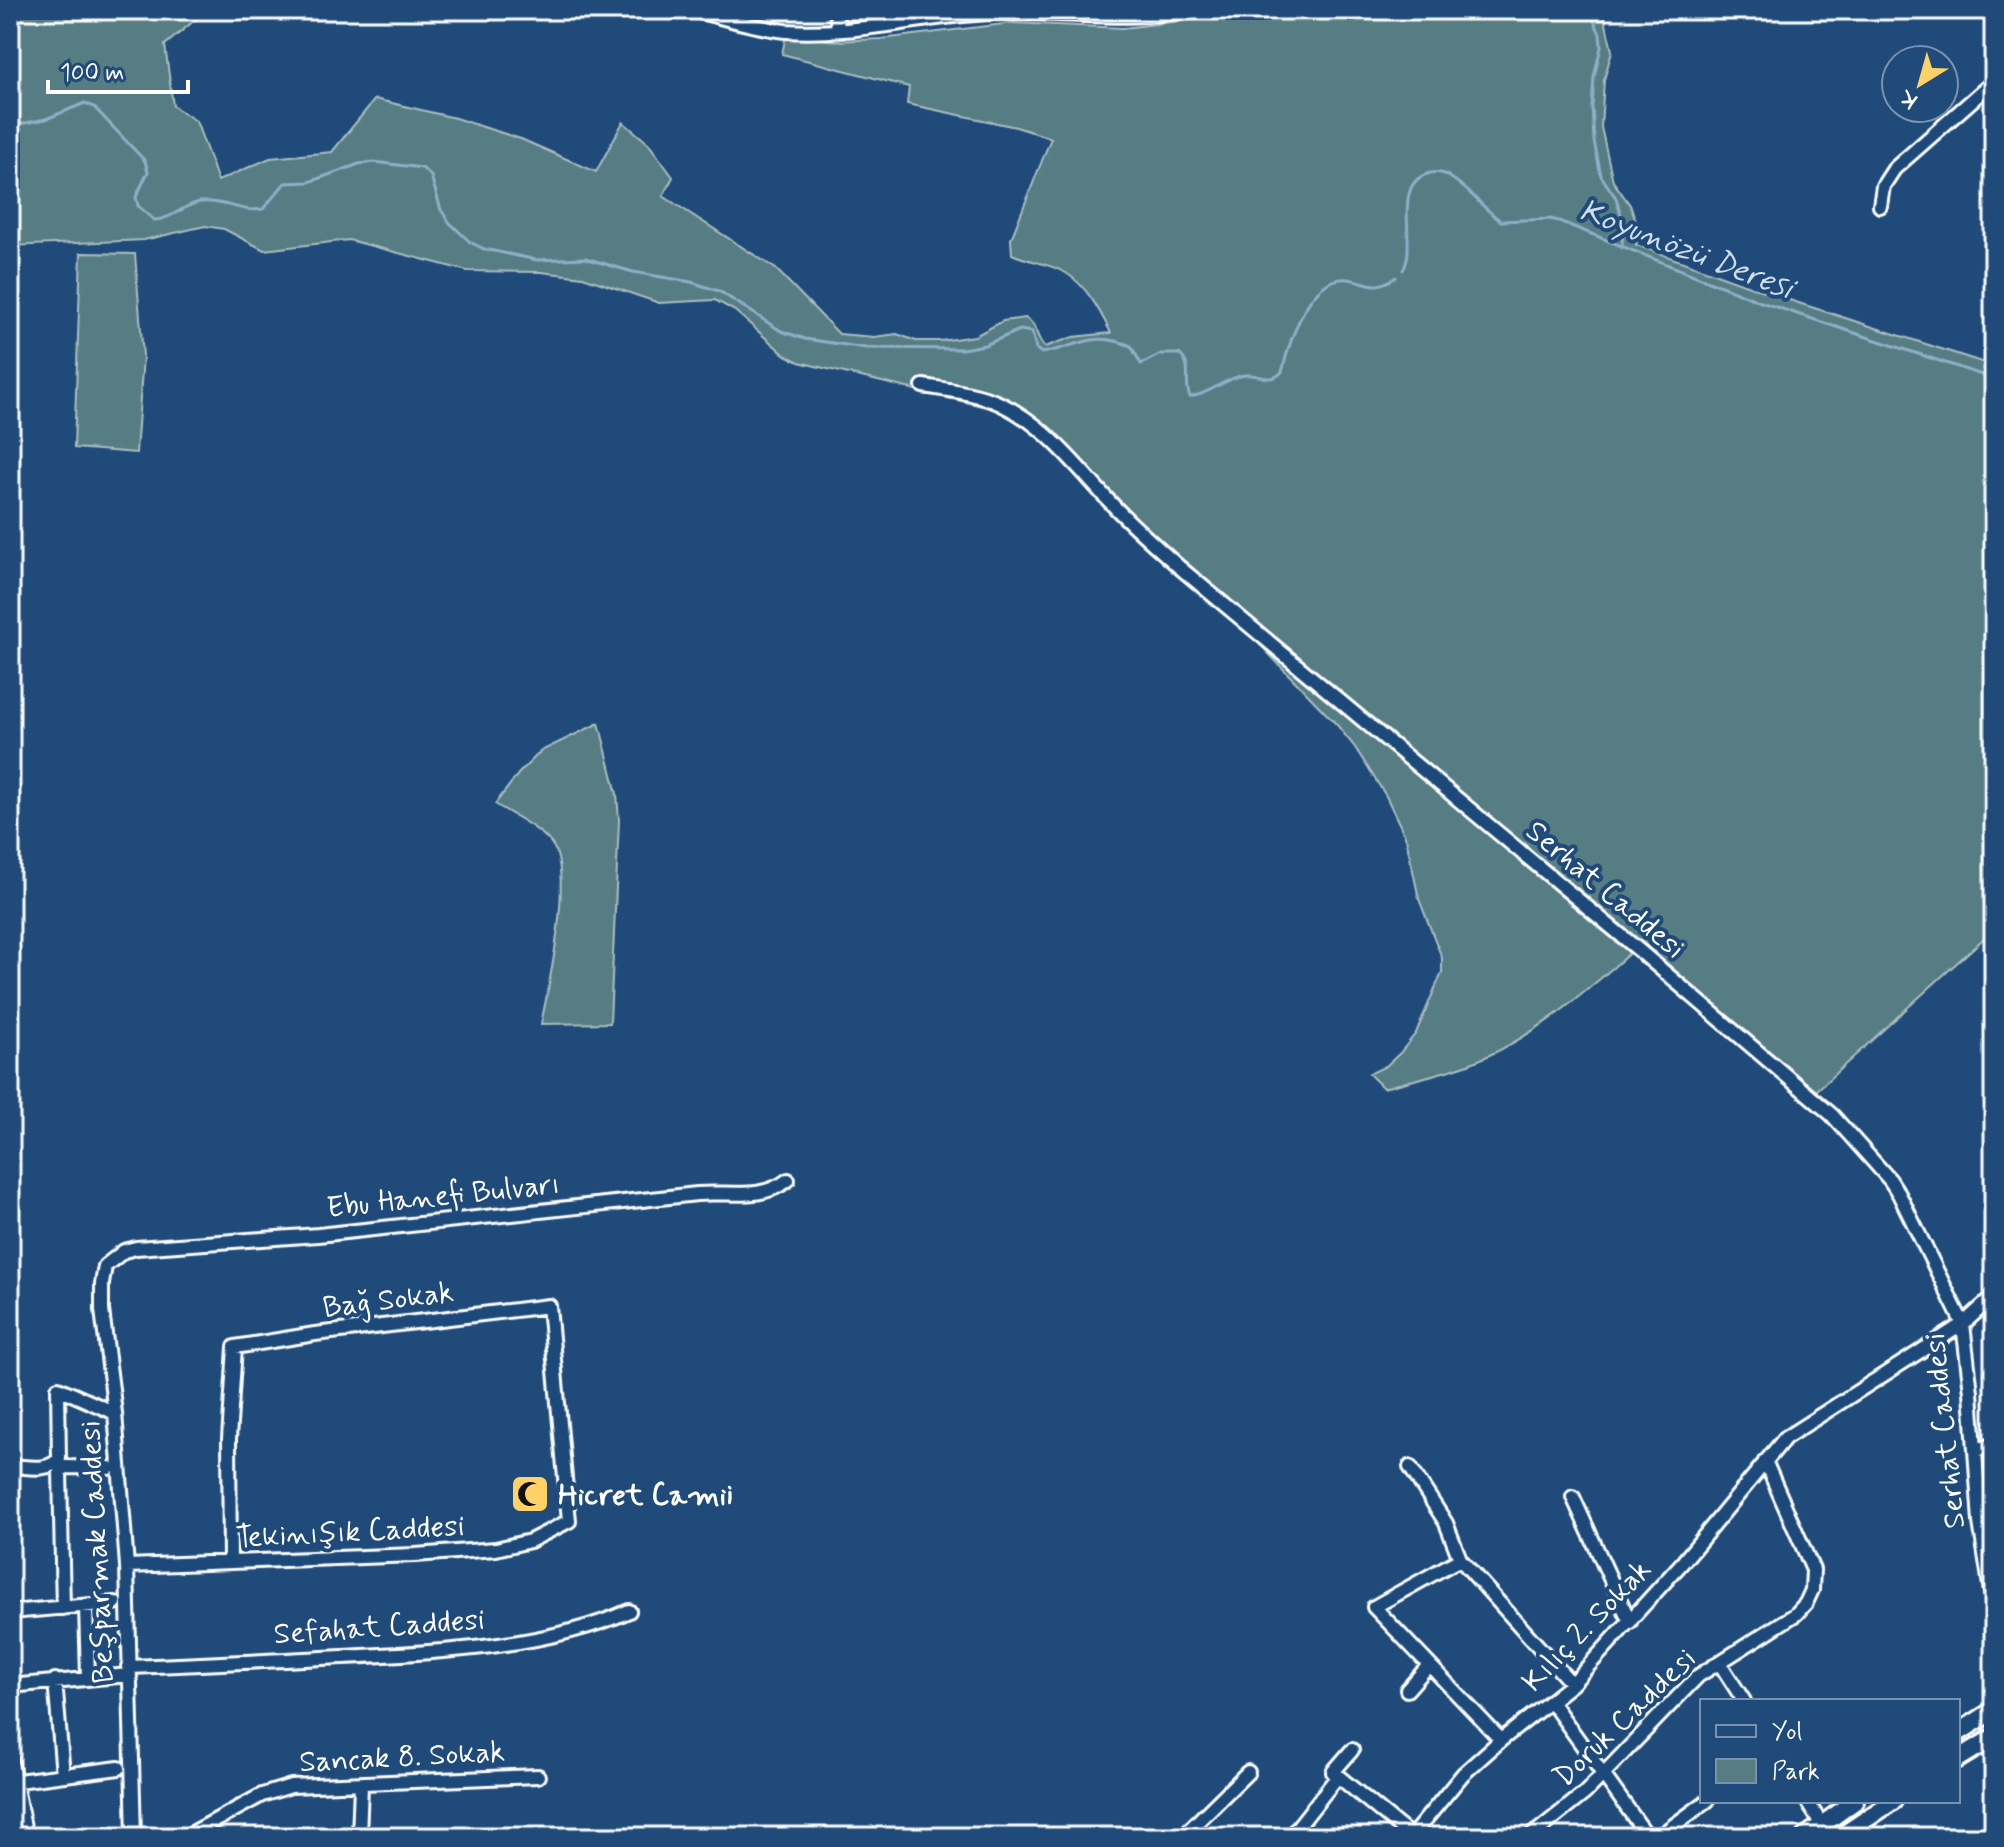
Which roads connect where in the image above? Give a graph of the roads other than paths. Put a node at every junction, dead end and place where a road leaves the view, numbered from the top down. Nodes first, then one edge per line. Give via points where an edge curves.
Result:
1 (691, 10) edge
2 (836, 10) edge
3 (1193, 10) edge
4 (838, 29) junction
5 (1994, 81) edge
6 (1880, 206) dead end
7 (923, 386) dead end
8 (788, 1180) dead end
9 (105, 1266) joint
10 (1994, 1296) edge
11 (1963, 1324) junction
12 (115, 1413) junction
13 (1994, 1444) edge
14 (1975, 1451) junction
15 (1765, 1461) junction
16 (60, 1465) junction
17 (10, 1466) edge
18 (1410, 1467) dead end
19 (109, 1468) dead end
20 (1573, 1497) dead end
21 (569, 1521) joint
22 (1460, 1559) junction
23 (230, 1562) junction
24 (127, 1566) junction
25 (1991, 1573) edge
26 (115, 1603) dead end
27 (86, 1606) junction
28 (63, 1608) junction
29 (629, 1611) dead end
30 (1994, 1611) edge
31 (10, 1612) edge
32 (1630, 1622) junction
33 (1719, 1662) junction
34 (1429, 1665) junction
35 (128, 1671) junction
36 (88, 1678) junction
37 (55, 1680) junction
38 (1572, 1684) junction
39 (10, 1686) edge
40 (1407, 1690) dead end
41 (1743, 1699) edge
42 (1552, 1703) junction
43 (1994, 1710) edge
44 (1960, 1732) edge
45 (1993, 1739) edge
46 (1501, 1740) junction
47 (1352, 1750) dead end
48 (10, 1758) edge
49 (1960, 1758) edge
50 (119, 1768) dead end
51 (1248, 1772) dead end
52 (1336, 1774) junction
53 (1603, 1774) junction
54 (63, 1775) junction
55 (538, 1776) dead end
56 (12, 1781) edge
57 (361, 1785) junction
58 (1704, 1803) edge
59 (1808, 1803) edge
60 (1852, 1803) edge
61 (1890, 1803) edge
62 (1822, 1825) junction
63 (26, 1837) edge
64 (134, 1837) edge
65 (185, 1837) edge
66 (359, 1837) edge
67 (1182, 1837) edge
68 (1290, 1837) edge
69 (1411, 1837) edge
70 (1530, 1837) edge
71 (1648, 1837) edge
72 (1658, 1837) edge
73 (1805, 1837) edge
74 (1840, 1837) edge

1 - 4 street via 770,29
2 - 4 street
3 - 4 street via 1140,16 987,13
5 - 6 street via 1894,169 1881,191
7 - 11 street, Serhat Caddesi via 998,403 1042,430 1178,566 1832,1115 1899,1194
8 - 9 street, Ebu Hanefi Bulvarı via 753,1194 697,1194 318,1235 136,1248
9 - 12 street, Beşparmak Caddesi via 102,1310
10 - 11 street, Kılıç 2. Sokak
11 - 14 street, Serhat Caddesi
11 - 15 street, Kılıç 2. Sokak via 1785,1438
12 - 16 street via 58,1388
12 - 24 street, Beşparmak Caddesi
13 - 14 street
14 - 25 street, Serhat Caddesi via 1980,1522
15 - 32 street, Kılıç 2. Sokak
15 - 33 street, Doruk Caddesi via 1813,1570 1812,1590 1796,1614
16 - 17 street
16 - 19 street
16 - 28 street
18 - 22 street via 1446,1523
20 - 32 street
21 - 23 street, Tekinışık Caddesi via 530,1541 496,1549
21 - 23 street, Bağ Sokak via 549,1306 329,1332 235,1347
22 - 34 street via 1374,1607
22 - 38 street
23 - 24 street, Tekinışık Caddesi
24 - 35 street, Beşparmak Caddesi
25 - 30 street, Serhat Caddesi
26 - 27 street
27 - 28 street
27 - 36 street
28 - 31 street
29 - 35 street, Sefahat Caddesi via 568,1632 431,1653
32 - 38 street, Kılıç 2. Sokak
33 - 41 street
33 - 53 street, Doruk Caddesi via 1698,1676
34 - 40 street
34 - 46 street
35 - 36 street, Sefahat Caddesi
35 - 64 street, Beşparmak Caddesi
36 - 37 street, Sefahat Caddesi
37 - 39 street, Sefahat Caddesi
37 - 54 street
38 - 42 street, Kılıç 2. Sokak
42 - 46 street, Kılıç 2. Sokak
42 - 53 street
43 - 44 main road
45 - 49 main road
46 - 69 street, Kılıç 2. Sokak via 1463,1774
47 - 52 street
48 - 56 street
50 - 54 street
51 - 67 street
52 - 68 street
52 - 69 street
53 - 70 street, Doruk Caddesi
53 - 71 street
54 - 56 street
55 - 57 street, Sancak 8. Sokak
56 - 63 street
57 - 65 street, Sancak 8. Sokak via 278,1789
57 - 66 street
58 - 72 street
59 - 62 street
60 - 62 main road
61 - 74 main road
62 - 73 main road

